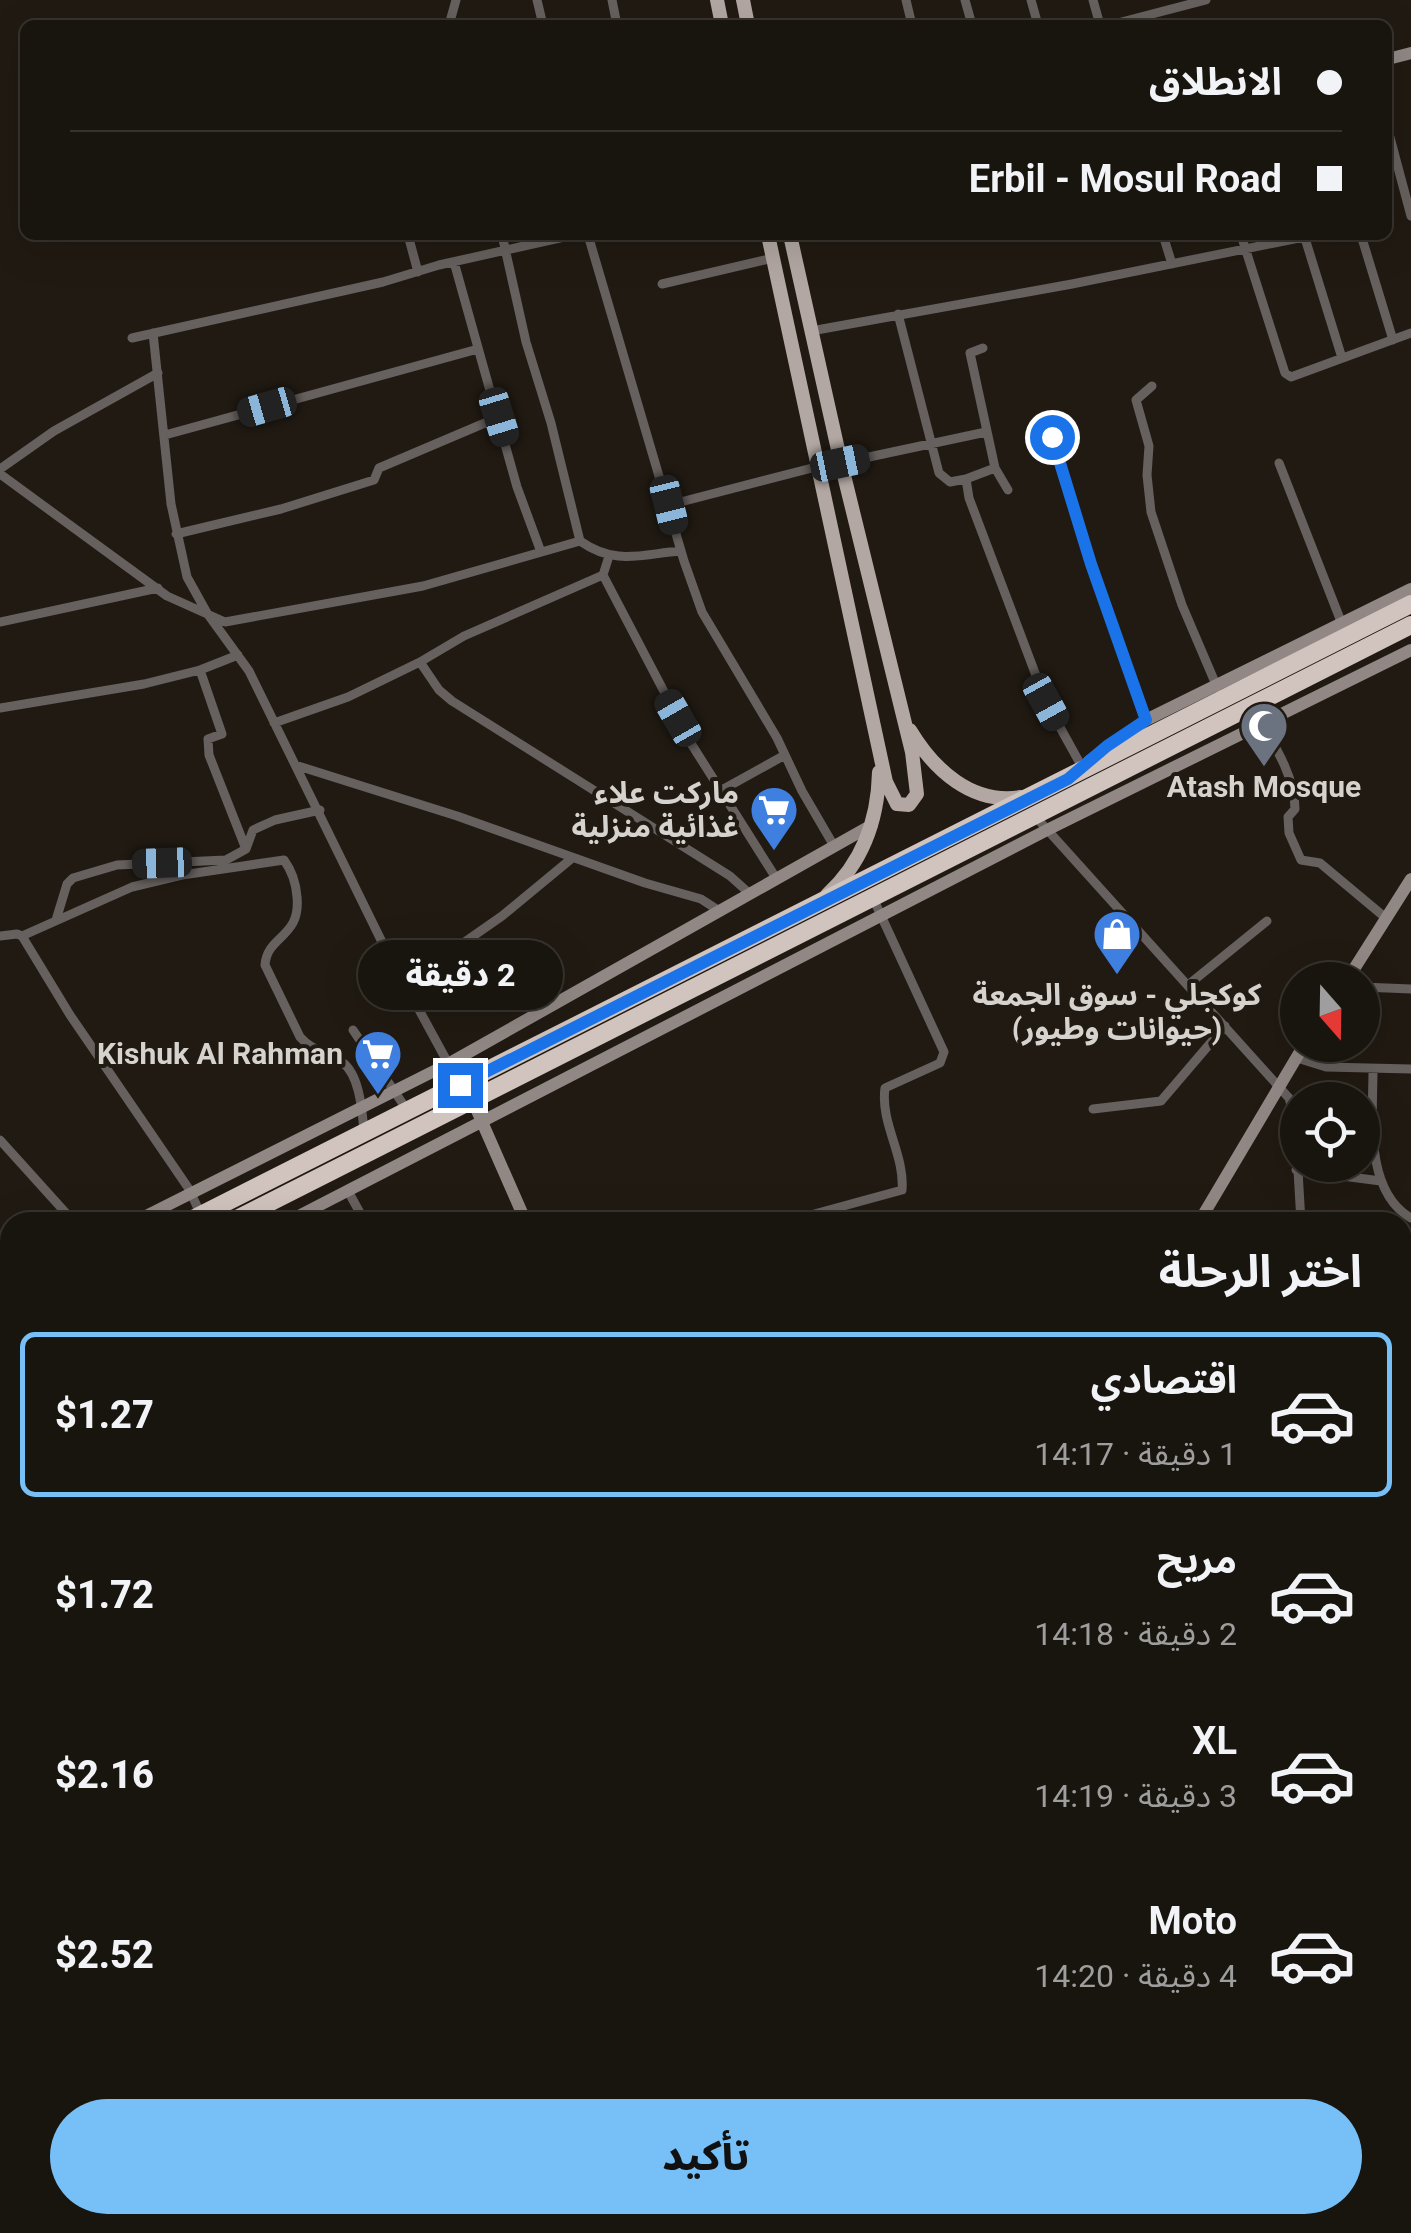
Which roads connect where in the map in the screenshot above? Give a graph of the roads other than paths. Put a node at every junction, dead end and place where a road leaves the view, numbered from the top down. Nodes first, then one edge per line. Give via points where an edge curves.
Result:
1 (1206, 0) edge
2 (1129, 20) edge
3 (1392, 145) edge
4 (1411, 216) edge
5 (409, 240) edge
6 (503, 240) edge
7 (550, 240) edge
8 (590, 240) edge
9 (769, 240) edge
10 (791, 240) edge
11 (1165, 240) edge
12 (1243, 240) edge
13 (1290, 240) edge
14 (1308, 240) edge
15 (1363, 240) edge
16 (505, 250) junction
17 (1246, 250) junction
18 (773, 258) junction
19 (454, 262) junction
20 (1172, 264) junction
21 (418, 272) junction
22 (662, 284) dead end
23 (898, 314) junction
24 (810, 332) junction
25 (153, 333) junction
26 (1411, 333) edge
27 (132, 338) dead end
28 (1393, 340) junction
29 (983, 348) dead end
30 (478, 349) junction
31 (1342, 358) junction
32 (158, 372) junction
33 (1152, 386) dead end
34 (499, 417) junction
35 (1046, 430) dead end
36 (986, 432) junction
37 (165, 435) junction
38 (930, 444) junction
39 (1280, 462) dead end
40 (840, 463) junction
41 (816, 468) junction
42 (996, 468) junction
43 (0, 472) edge
44 (966, 479) junction
45 (1008, 490) dead end
46 (669, 505) junction
47 (176, 534) junction
48 (580, 542) junction
49 (681, 551) junction
50 (541, 552) junction
51 (609, 556) junction
52 (603, 575) junction
53 (158, 588) junction
54 (1411, 589) edge
55 (1411, 604) edge
56 (207, 613) junction
57 (0, 622) edge
58 (1342, 624) junction
59 (1411, 625) edge
60 (1411, 650) edge
61 (238, 655) junction
62 (420, 662) junction
63 (200, 670) junction
64 (1217, 687) junction
65 (1252, 706) junction
66 (0, 708) edge
67 (904, 716) junction
68 (1146, 720) junction
69 (274, 723) junction
70 (1263, 726) junction
71 (878, 752) junction
72 (785, 755) junction
73 (295, 765) junction
74 (1075, 773) junction
75 (1046, 790) junction
76 (720, 791) junction
77 (320, 810) junction
78 (1034, 815) junction
79 (872, 825) junction
80 (1048, 830) junction
81 (834, 846) junction
82 (246, 849) junction
83 (571, 858) junction
84 (776, 878) junction
85 (1411, 879) edge
86 (749, 893) junction
87 (872, 896) junction
88 (718, 910) junction
89 (807, 910) junction
90 (883, 916) junction
91 (1387, 919) junction
92 (56, 920) junction
93 (1267, 921) dead end
94 (0, 936) edge
95 (22, 936) junction
96 (1359, 962) edge
97 (406, 983) junction
98 (1188, 985) junction
99 (1380, 988) edge
100 (1411, 989) edge
101 (1225, 1026) junction
102 (353, 1030) dead end
103 (1309, 1062) edge
104 (448, 1064) junction
105 (1372, 1069) junction
106 (1411, 1070) edge
107 (1280, 1086) joint
108 (394, 1091) junction
109 (466, 1092) junction
110 (362, 1108) junction
111 (1093, 1108) dead end
112 (408, 1112) junction
113 (483, 1121) junction
114 (365, 1134) junction
115 (0, 1140) edge
116 (1382, 1181) joint
117 (1297, 1182) edge
118 (348, 1191) junction
119 (191, 1194) junction
120 (830, 1210) joint
121 (65, 1212) edge
122 (154, 1212) edge
123 (193, 1212) edge
124 (208, 1212) edge
125 (249, 1212) edge
126 (307, 1212) edge
127 (360, 1212) edge
128 (522, 1212) edge
129 (822, 1212) edge
130 (1205, 1212) edge
131 (1300, 1212) edge
132 (1402, 1212) edge

1 - 2 street
3 - 4 street
5 - 21 street
6 - 16 street
7 - 16 street
8 - 46 street
9 - 18 main road
10 - 24 main road
11 - 20 street
12 - 17 street
13 - 17 street
14 - 31 street
15 - 28 street
16 - 19 street
16 - 48 street
17 - 20 street
17 - 31 street via 1285,373
18 - 22 street
18 - 41 main road
19 - 21 street
19 - 30 street
20 - 23 street
21 - 25 street
23 - 24 street
23 - 38 street
24 - 40 main road
25 - 27 street
25 - 32 street
26 - 28 street
28 - 31 street
29 - 36 street via 970,353
30 - 34 street
30 - 37 street
32 - 37 street
32 - 43 street via 54,431
33 - 64 street via 1136,400 1149,446 1151,512
34 - 47 street via 378,468 374,480
34 - 50 street
35 - 68 street
36 - 38 street
36 - 42 street
37 - 47 street
38 - 40 street
38 - 44 street via 939,473 950,482
39 - 58 street
40 - 67 main road
41 - 46 street
41 - 71 main road
42 - 44 street
42 - 45 street
43 - 53 street
44 - 74 street
46 - 49 street
47 - 56 street via 187,577
48 - 50 street
48 - 51 street
49 - 51 street
49 - 72 street via 702,612
50 - 56 street via 366,598 225,622
51 - 52 street
52 - 62 street
52 - 76 street
53 - 56 street
53 - 57 street
54 - 58 main road
55 - 74 highway
56 - 61 street
58 - 64 main road
59 - 65 highway
60 - 70 main road
61 - 63 street
61 - 69 street
62 - 69 street via 348,698
62 - 86 street via 452,701
63 - 66 street
63 - 82 street via 222,734 208,739 209,755
64 - 68 main road
65 - 70 street
65 - 78 highway
67 - 71 main road via 918,787 909,805 892,798
67 - 75 main road via 928,755 968,790 1007,800
68 - 74 main road
69 - 73 street
70 - 80 main road
70 - 91 street via 1295,797 1289,833 1302,860 1320,863
71 - 79 main road
72 - 76 street
72 - 81 street
73 - 77 street
73 - 83 street
74 - 75 highway
75 - 89 highway
76 - 84 street
77 - 82 street via 253,830
77 - 97 street
78 - 80 street
78 - 87 highway
79 - 81 main road
79 - 89 main road via 848,873
80 - 90 main road
80 - 98 street
81 - 84 main road
82 - 92 street via 226,860 117,865 85,874 67,884
83 - 88 street
83 - 97 street
84 - 86 main road
85 - 91 main road
86 - 88 main road
87 - 90 street
87 - 109 highway via 670,1002
88 - 104 main road
89 - 109 highway
90 - 113 main road
90 - 120 street via 944,1052 940,1063 885,1088 902,1190
91 - 96 main road
92 - 95 street
92 - 110 street via 132,887 284,860 296,882 298,914 265,965 300,1037 346,1065
93 - 98 street
94 - 95 street
95 - 119 street
97 - 104 street
98 - 101 street
99 - 100 street
101 - 107 street
101 - 111 street via 1161,1101
102 - 108 street
103 - 105 street
104 - 108 main road
104 - 109 street
105 - 106 street
105 - 116 street via 1373,1152
107 - 130 main road
108 - 110 main road
108 - 112 street
109 - 112 highway
109 - 113 main road
109 - 125 highway
110 - 114 street
110 - 119 main road
112 - 114 highway
113 - 118 main road
113 - 128 main road
114 - 124 highway
115 - 121 street
116 - 132 street
117 - 131 street
118 - 126 main road
118 - 127 street
119 - 122 main road
119 - 123 street
120 - 129 street

